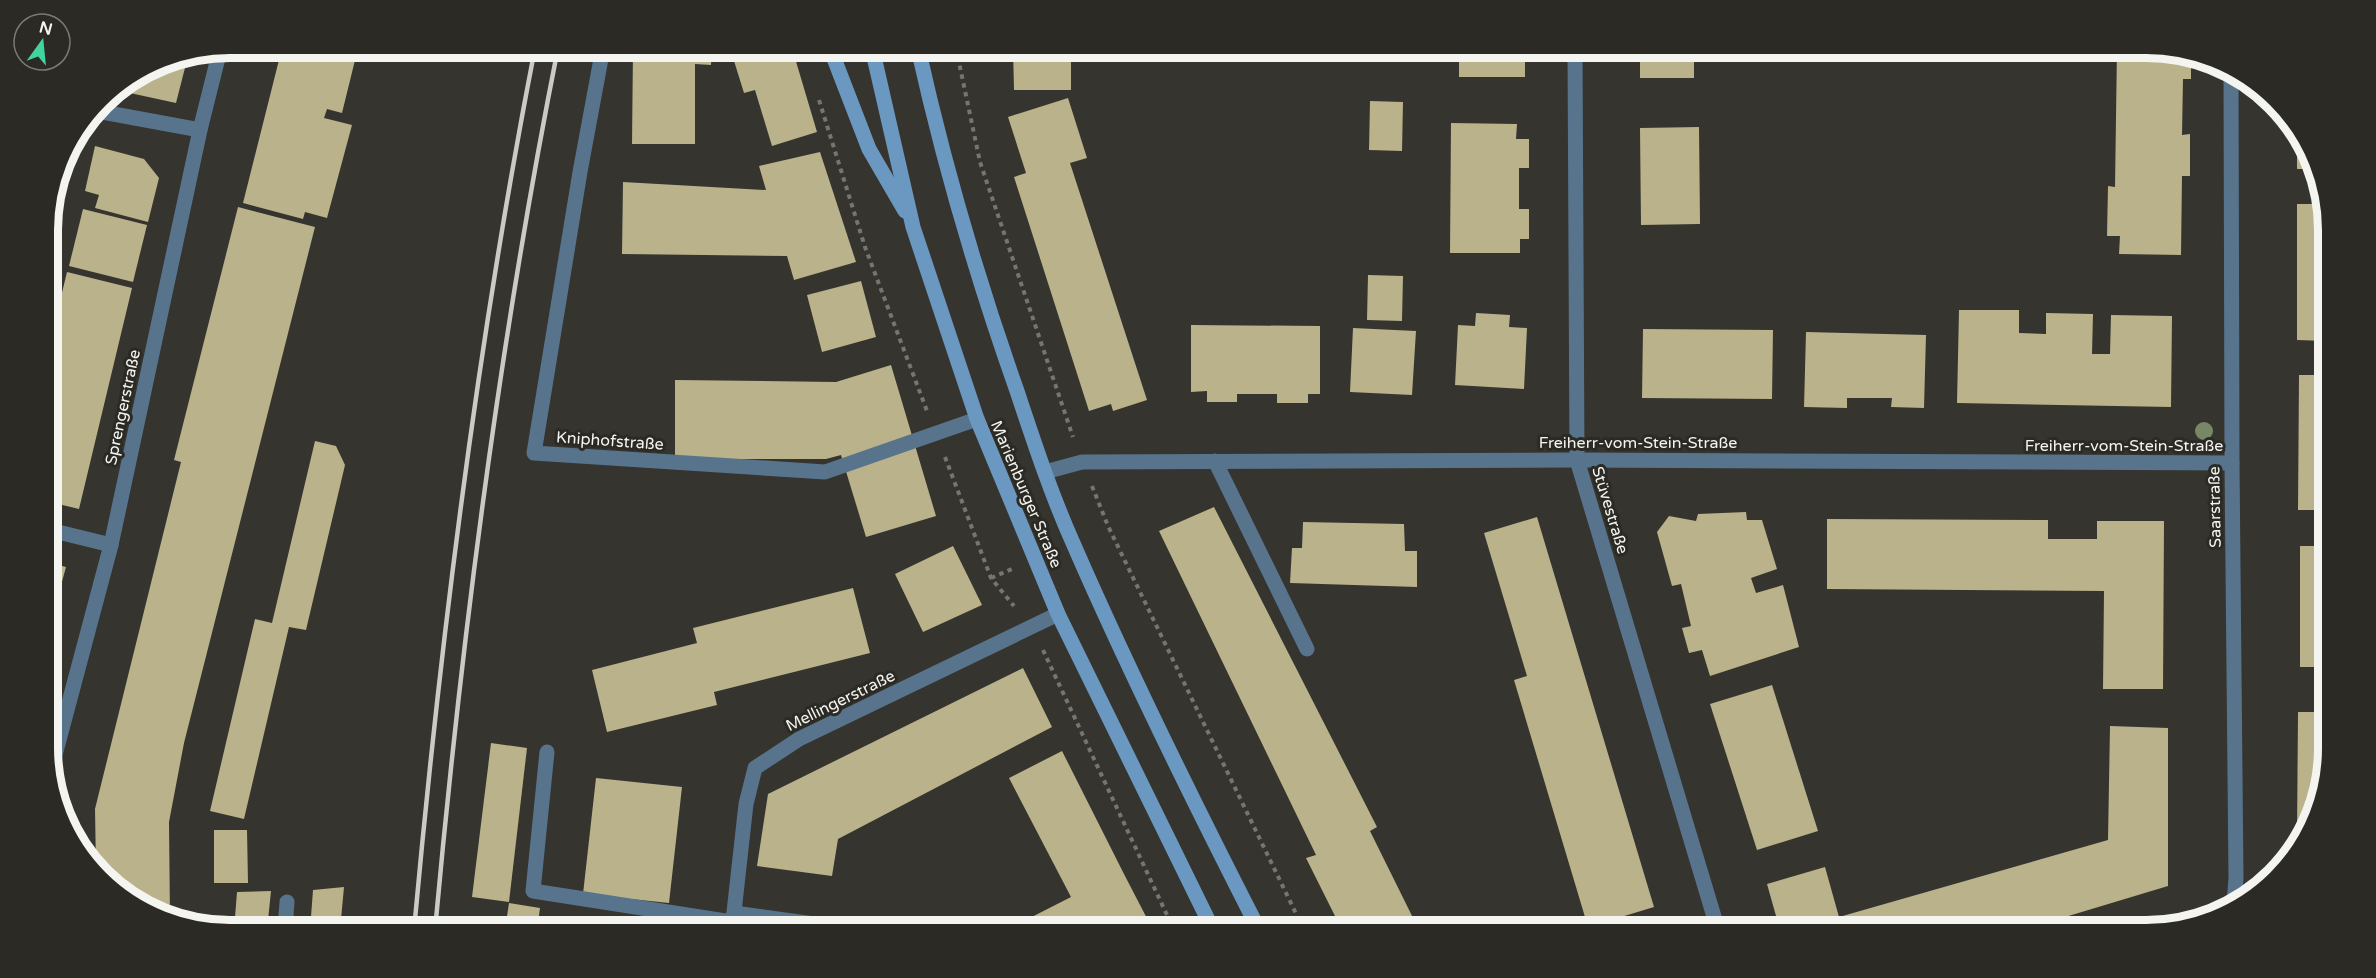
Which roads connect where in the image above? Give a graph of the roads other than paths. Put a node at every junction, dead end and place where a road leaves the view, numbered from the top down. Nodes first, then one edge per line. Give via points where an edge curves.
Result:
1 (1575, 58) edge
2 (218, 59) edge
3 (601, 59) edge
4 (834, 59) edge
5 (875, 59) edge
6 (920, 59) edge
7 (2232, 83) edge
8 (105, 113) edge
9 (200, 130) junction
10 (914, 227) junction
11 (977, 419) junction
12 (1577, 460) junction
13 (1215, 461) junction
14 (2232, 463) junction
15 (1044, 472) junction
16 (58, 533) edge
17 (111, 545) junction
18 (1058, 614) junction
19 (1307, 649) dead end
20 (58, 744) edge
21 (547, 752) dead end
22 (2235, 894) edge
23 (287, 902) dead end
24 (1208, 919) edge
25 (1254, 919) edge
26 (1715, 919) edge
27 (286, 920) edge
28 (718, 920) edge
29 (732, 920) edge

1 - 12 street, Stüvestraße
2 - 9 street, Sprengerstraße
3 - 11 street, Kniphofstraße via 534,453 825,472
4 - 10 main road via 869,149
5 - 10 main road, Marienburger Straße
6 - 15 main road, Marienburger Straße via 937,136 981,288
7 - 14 street, Saarstraße
8 - 9 street
9 - 17 street, Sprengerstraße
10 - 11 main road, Marienburger Straße
11 - 18 main road, Marienburger Straße
12 - 13 street, Freiherr-vom-Stein-Straße
12 - 14 street, Freiherr-vom-Stein-Straße
12 - 26 street, Stüvestraße
13 - 15 street, Freiherr-vom-Stein-Straße via 1082,462
13 - 19 street
14 - 22 street, Saarstraße
15 - 25 main road, Marienburger Straße via 1196,807
16 - 17 street
17 - 20 street, Sprengerstraße
18 - 24 main road, Marienburger Straße
18 - 29 street, Mellingerstraße via 798,739 755,768 746,804
21 - 28 street via 533,891
23 - 27 street

